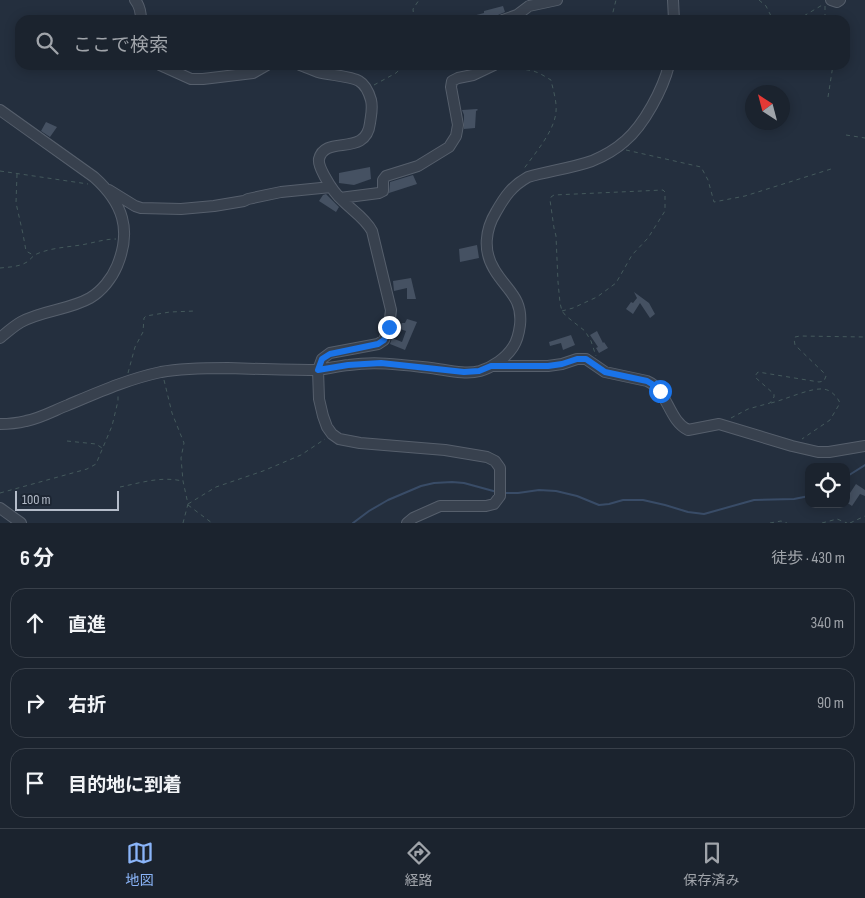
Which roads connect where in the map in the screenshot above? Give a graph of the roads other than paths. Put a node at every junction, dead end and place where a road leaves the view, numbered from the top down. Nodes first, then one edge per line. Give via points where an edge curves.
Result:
1 (135, 0) edge
2 (556, 0) edge
3 (672, 0) edge
4 (840, 0) edge
5 (828, 2) edge
6 (141, 15) edge
7 (517, 15) edge
8 (674, 15) edge
9 (171, 70) edge
10 (258, 70) edge
11 (313, 70) edge
12 (489, 70) edge
13 (667, 70) edge
14 (0, 110) edge
15 (331, 187) junction
16 (107, 189) junction
17 (340, 198) junction
18 (0, 338) edge
19 (491, 366) junction
20 (318, 370) junction
21 (0, 424) edge
22 (865, 446) edge
23 (0, 508) edge
24 (21, 523) edge
25 (408, 523) edge

1 - 6 street
2 - 7 street via 529,6
3 - 8 street
4 - 5 street
9 - 10 street via 191,79 202,79
11 - 15 street via 359,81 370,95 372,108 365,138 360,142 331,147 319,158 320,168
12 - 17 street via 452,81 458,125 449,147 418,166 386,176 383,191 379,193
13 - 19 street via 658,94 626,141 591,161 528,177 509,190 502,200 490,221 486,247 493,269 518,304 520,320 514,346
14 - 16 street
15 - 16 street via 181,209 142,208
15 - 17 street
16 - 18 street via 118,206 125,238 115,272 92,297 34,316
17 - 20 street via 368,223 372,231 391,310 389,327 384,340 378,344 330,354 322,359
19 - 20 street via 464,372 366,363
19 - 22 street via 548,366 586,359 605,372 652,384 660,391 678,422 688,430 720,424 818,452
20 - 21 street via 174,369 127,381 26,421
20 - 25 street via 323,416 327,427 339,439 487,457 500,468 500,496 494,504 440,506
23 - 24 street

